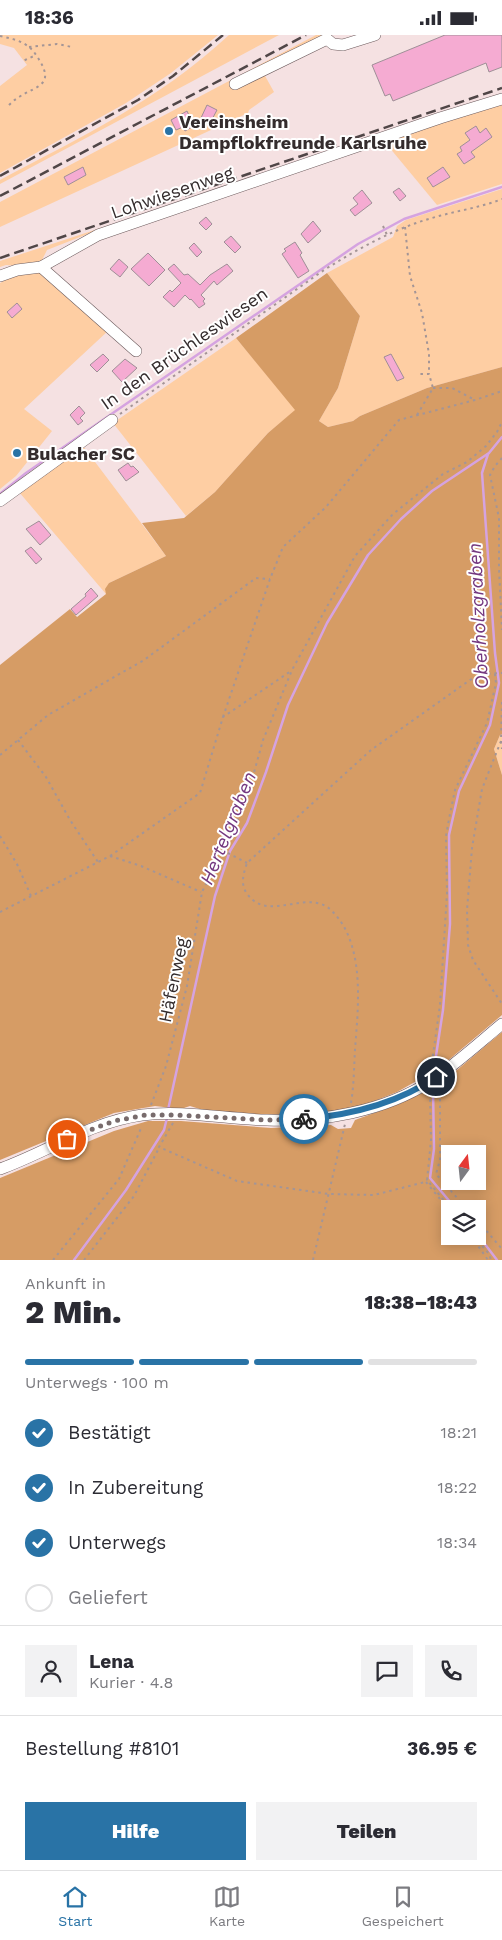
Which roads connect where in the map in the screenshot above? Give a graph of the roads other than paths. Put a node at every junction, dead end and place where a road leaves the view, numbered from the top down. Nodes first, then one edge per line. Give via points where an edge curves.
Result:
1 (375, 35) edge
2 (235, 84) dead end
3 (502, 99) edge
4 (41, 267) junction
5 (0, 276) edge
6 (136, 351) dead end
7 (112, 420) road end
8 (0, 501) edge
9 (502, 1024) edge
10 (0, 1169) edge

1 - 2 street via 343,45 333,44 327,39
3 - 4 street, Lohwiesenweg via 98,235
4 - 5 street, Lohwiesenweg
4 - 6 street
7 - 8 street, In den Brüchleswiesen
9 - 10 street via 433,1079 399,1098 347,1114 300,1120 146,1115 114,1121 78,1134

